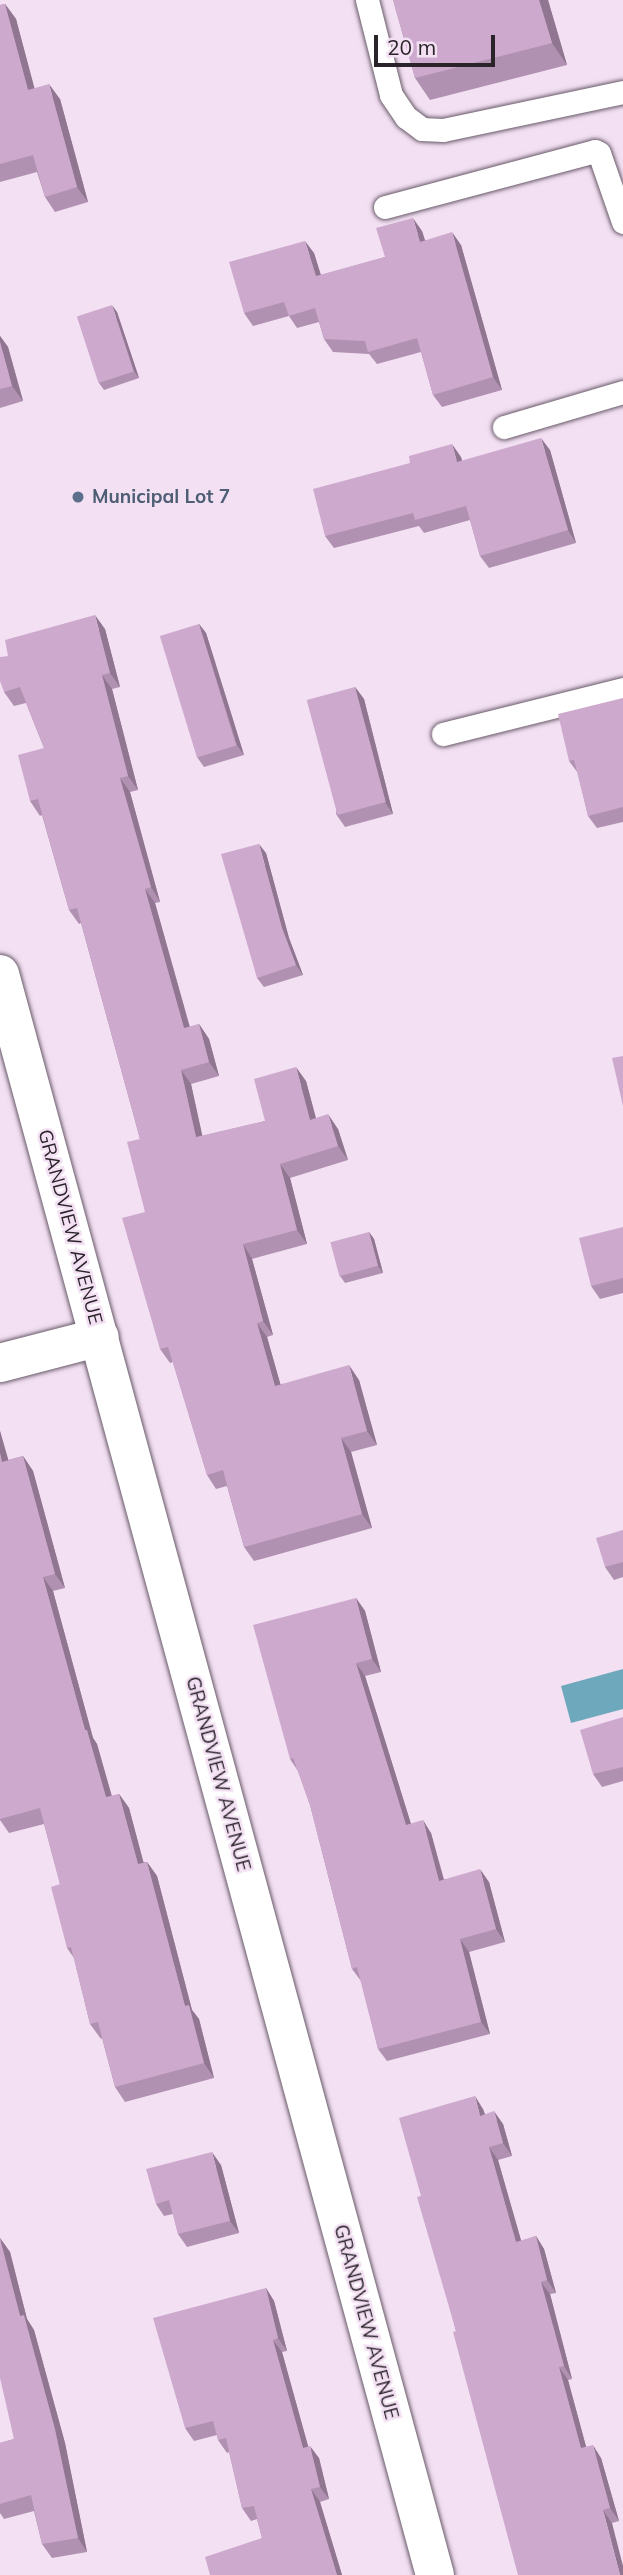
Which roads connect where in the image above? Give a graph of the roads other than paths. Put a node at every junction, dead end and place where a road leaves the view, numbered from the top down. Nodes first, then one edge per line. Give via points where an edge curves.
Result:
1 (367, 0) edge
2 (623, 92) edge
3 (385, 207) dead end
4 (623, 222) edge
5 (623, 392) edge
6 (504, 426) dead end
7 (623, 689) edge
8 (443, 734) dead end
9 (0, 974) edge
10 (100, 1337) junction
11 (0, 1363) edge
12 (435, 2575) edge

1 - 2 lane via 391,95 406,117 422,129 443,130
3 - 4 lane via 591,151 599,153
5 - 6 lane
7 - 8 lane
9 - 10 street, GRANDVIEW AVENUE
10 - 11 street
10 - 12 street, GRANDVIEW AVENUE

